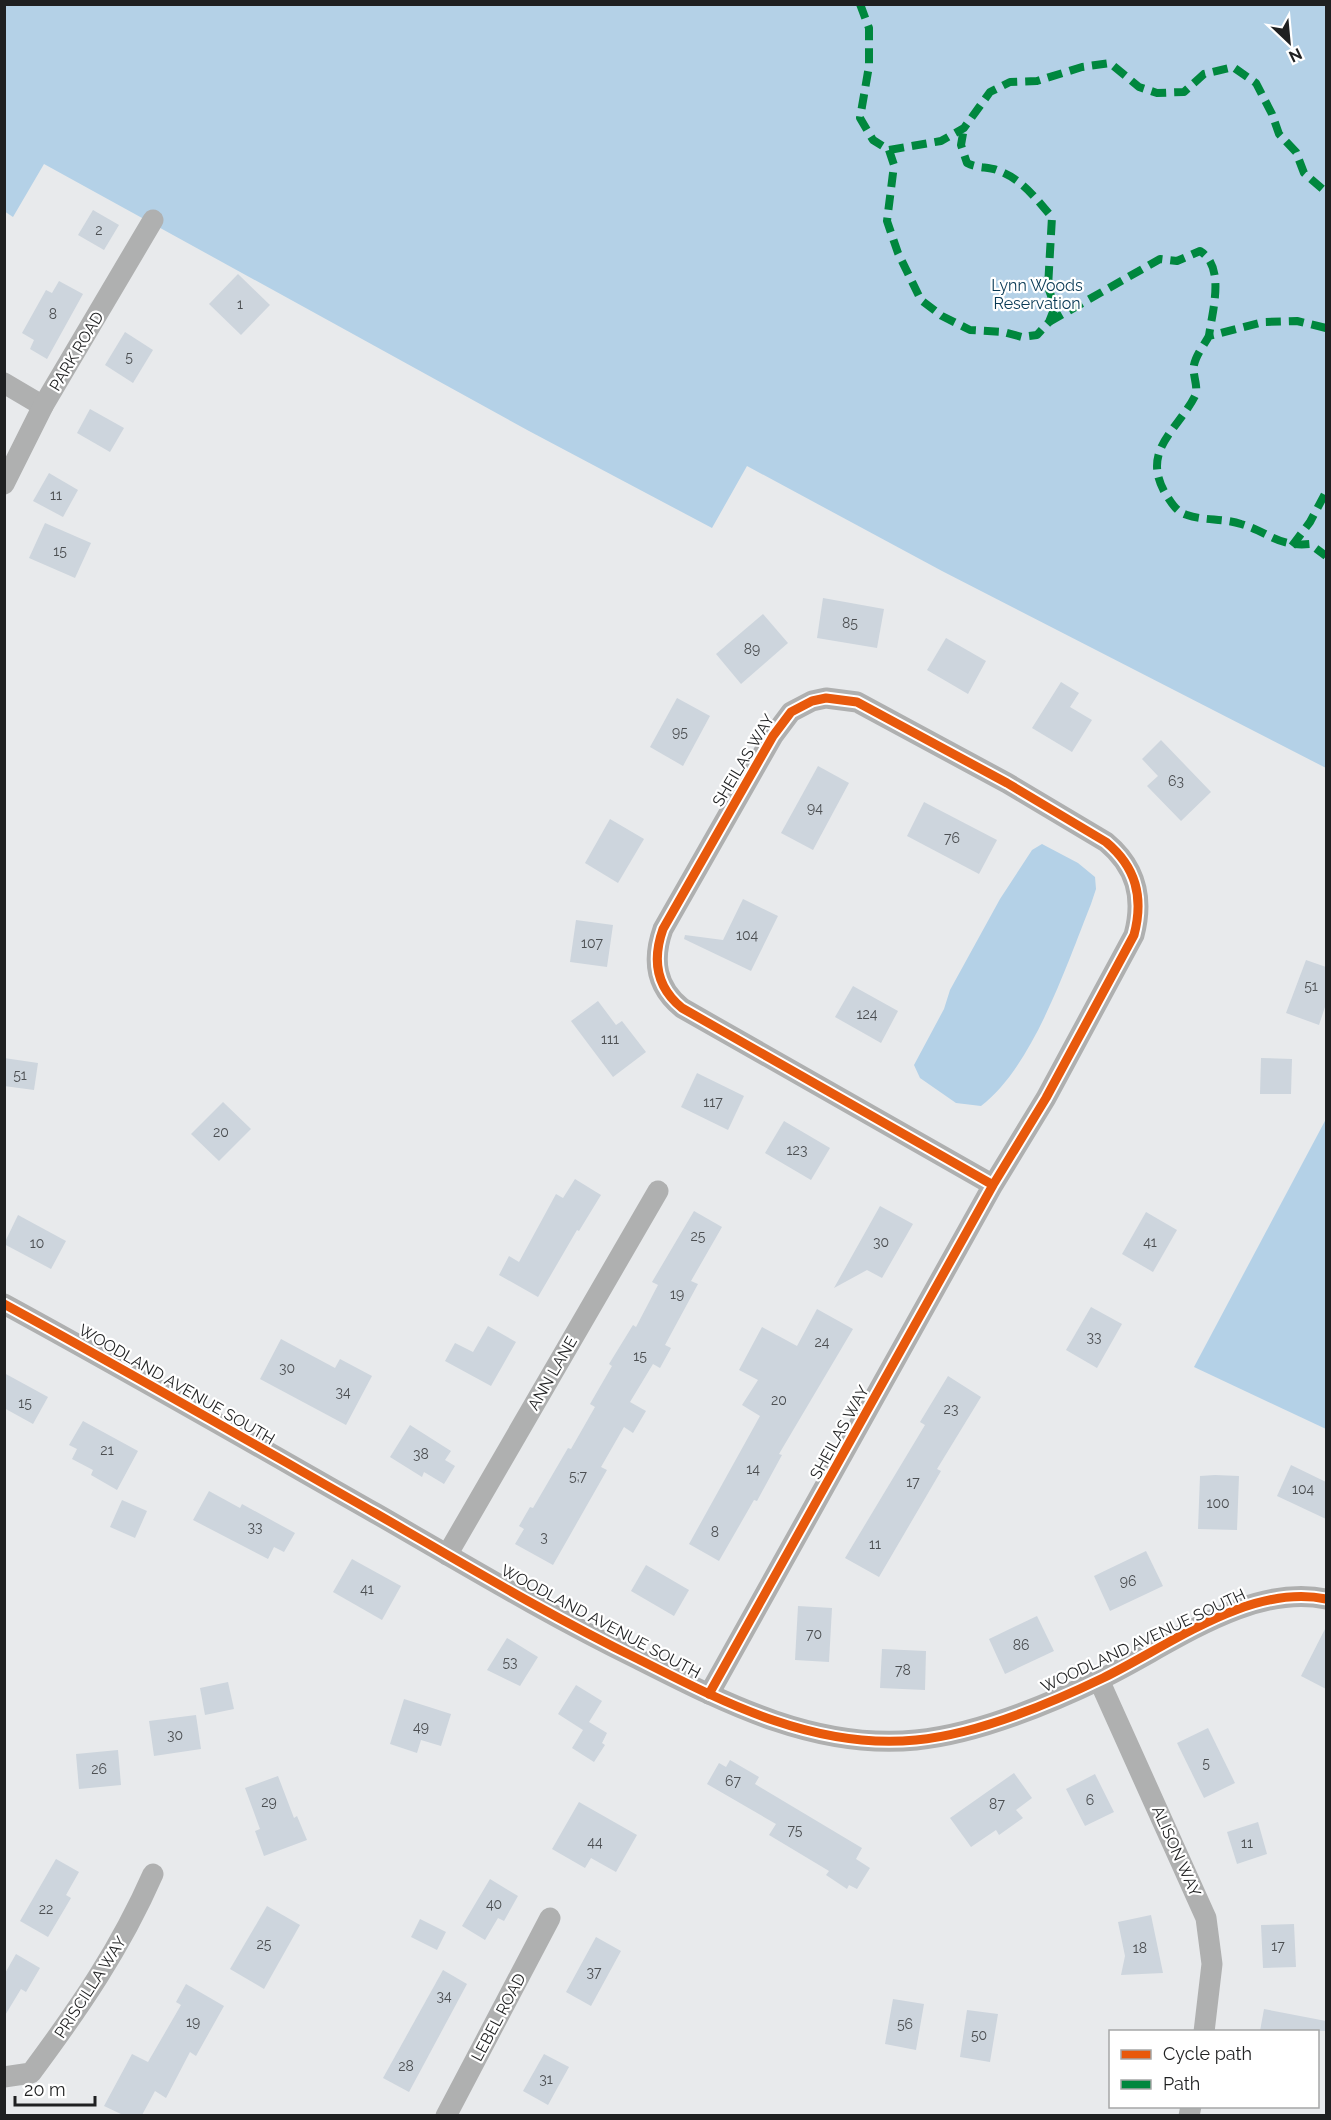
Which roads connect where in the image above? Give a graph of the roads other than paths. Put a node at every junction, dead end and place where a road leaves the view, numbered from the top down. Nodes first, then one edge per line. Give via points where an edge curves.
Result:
1 (153, 220) dead end
2 (4, 383) edge
3 (43, 406) junction
4 (4, 484) edge
5 (993, 1185) junction
6 (658, 1191) dead end
7 (4, 1304) edge
8 (447, 1555) junction
9 (1326, 1599) edge
10 (1100, 1680) junction
11 (709, 1694) junction
12 (153, 1874) dead end
13 (550, 1918) dead end
14 (1204, 2030) edge
15 (4, 2077) edge
16 (446, 2115) edge

1 - 3 street, PARK ROAD
2 - 3 street
3 - 4 street, PARK ROAD
5 - 5 street, SHEILAS WAY via 1046,1098 1134,934 1140,904 1134,878 1127,864 1106,842 1007,783 857,702 826,698 812,701 791,712 773,736 663,929 656,958 662,984 682,1008
5 - 11 street, SHEILAS WAY
6 - 8 street, ANN LANE
7 - 8 street, WOODLAND AVENUE SOUTH
8 - 11 street, WOODLAND AVENUE SOUTH via 573,1626
9 - 10 street, WOODLAND AVENUE SOUTH via 1283,1597 1245,1607
10 - 11 street, WOODLAND AVENUE SOUTH via 985,1726 894,1741 802,1730
10 - 14 street, ALISON WAY via 1206,1918 1212,1964
12 - 15 street, PRISCILLA WAY via 130,1926 80,2007 31,2073
13 - 16 street, LEBEL ROAD

